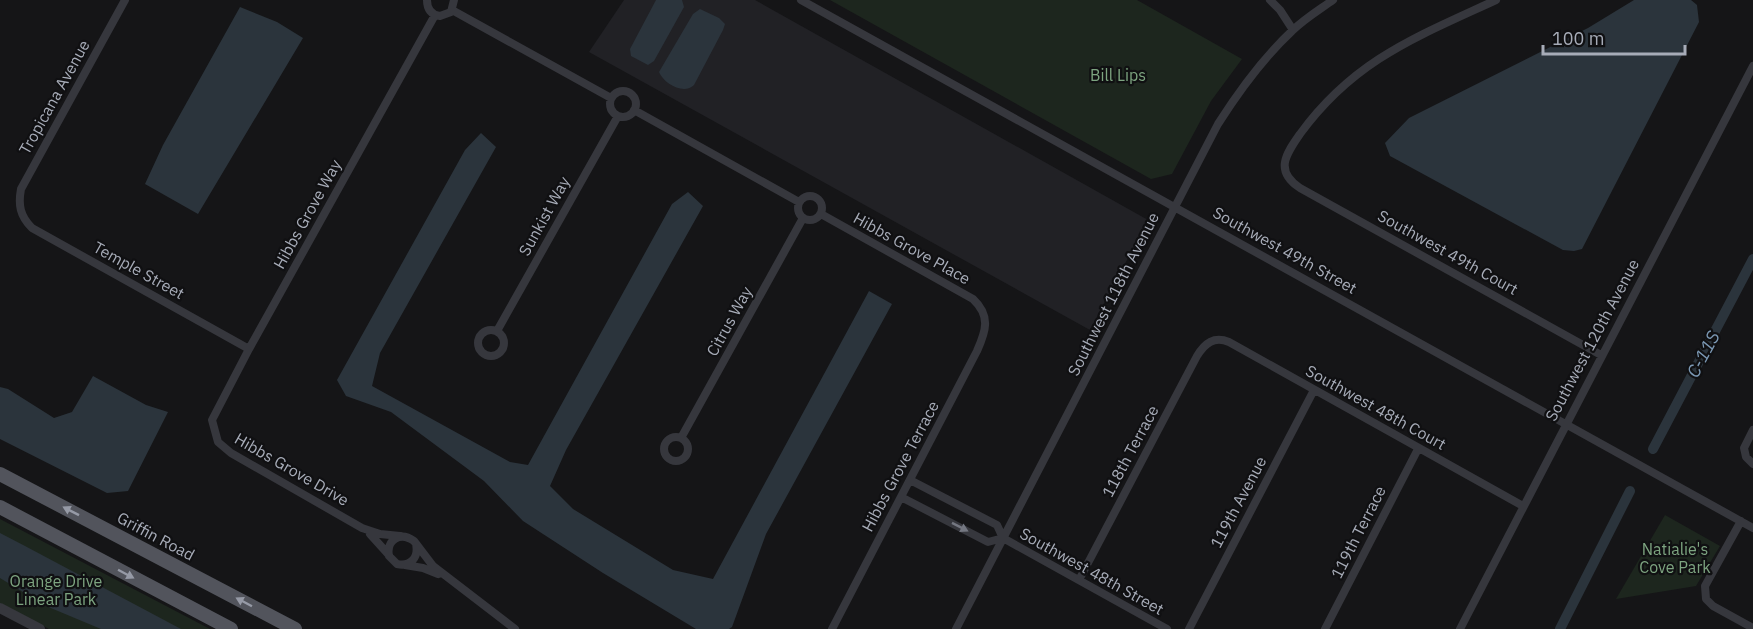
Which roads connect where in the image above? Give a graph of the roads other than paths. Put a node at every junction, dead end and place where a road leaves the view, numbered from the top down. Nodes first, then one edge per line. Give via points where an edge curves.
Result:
1 (125, 0) edge
2 (427, 0) edge
3 (454, 0) edge
4 (801, 0) edge
5 (1270, 0) edge
6 (1334, 0) edge
7 (1496, 0) edge
8 (452, 10) junction
9 (435, 15) junction
10 (1293, 30) junction
11 (1753, 66) edge
12 (611, 98) junction
13 (634, 111) junction
14 (618, 116) junction
15 (799, 202) junction
16 (1175, 207) junction
17 (20, 211) joint
18 (821, 214) junction
19 (803, 218) junction
20 (984, 314) joint
21 (497, 332) dead end
22 (1212, 340) joint
23 (249, 349) junction
24 (1601, 355) junction
25 (1314, 390) junction
26 (1566, 423) junction
27 (213, 430) joint
28 (1753, 430) edge
29 (681, 438) dead end
30 (1419, 448) junction
31 (1753, 464) edge
32 (0, 474) edge
33 (910, 480) junction
34 (901, 497) junction
35 (1523, 506) junction
36 (0, 507) edge
37 (1741, 521) junction
38 (362, 528) junction
39 (1753, 528) edge
40 (400, 536) junction
41 (1003, 538) junction
42 (416, 544) junction
43 (389, 556) junction
44 (404, 565) junction
45 (1078, 580) junction
46 (452, 582) junction
47 (0, 608) edge
48 (1753, 628) edge
49 (40, 629) edge
50 (231, 629) edge
51 (295, 629) edge
52 (515, 629) edge
53 (832, 629) edge
54 (956, 629) edge
55 (1167, 629) edge
56 (1189, 629) edge
57 (1325, 629) edge
58 (1460, 629) edge

1 - 17 street, Tropicana Avenue via 21,189
2 - 9 street
3 - 8 street
4 - 16 street, Southwest 49th Street
5 - 10 street
6 - 10 street, Southwest 118th Avenue
7 - 24 street, Southwest 49th Court via 1419,36 1360,71 1312,118 1286,155 1285,170 1300,188
8 - 9 street via 444,16
8 - 12 street
9 - 23 street, Hibbs Grove Way
10 - 16 street, Southwest 118th Avenue via 1268,56 1218,124
11 - 24 street, Southwest 120th Avenue
12 - 13 street via 617,92 629,93 634,99
12 - 14 street via 612,110
13 - 14 street via 625,117
13 - 15 street
14 - 21 street, Sunkist Way
15 - 18 street via 814,196 821,202
15 - 19 street via 798,212
16 - 26 street, Southwest 49th Street
16 - 41 street, Southwest 118th Avenue
17 - 23 street, Temple Street via 32,228
18 - 19 street via 815,219
18 - 20 street, Hibbs Grove Place via 973,299
19 - 29 street, Citrus Way
20 - 33 street, Hibbs Grove Terrace via 986,327 980,345
22 - 25 street, Southwest 48th Court via 1229,342
22 - 45 street, 118th Terrace via 1197,356
23 - 27 street, Hibbs Grove Way via 214,413
24 - 26 street, Southwest 120th Avenue
25 - 30 street, Southwest 48th Court
25 - 56 street, 119th Avenue
26 - 35 street, Southwest 120th Avenue
26 - 37 street, Southwest 49th Street
27 - 38 street, Hibbs Grove Drive via 218,442 231,453
28 - 31 street via 1744,445 1746,457
30 - 35 street, Southwest 48th Court
30 - 57 street, 119th Terrace
51 -> 32 main road, Griffin Road
33 - 34 street, Hibbs Grove Terrace
33 - 41 street, Southwest 48th Street via 997,525
34 -> 41 street, Southwest 48th Street via 988,542
34 - 53 street, Hibbs Grove Terrace
35 - 58 street, Southwest 120th Avenue
36 -> 50 main road
37 - 39 street, Southwest 49th Street
37 - 48 street via 1705,586 1706,599
38 - 40 street, Hibbs Grove Drive
38 - 43 street, Hibbs Grove Drive
40 - 42 street
40 - 43 street via 391,542
41 - 45 street, Southwest 48th Street
41 - 54 street, Southwest 118th Avenue
42 - 44 street via 415,558
42 - 46 street via 429,563
43 - 44 street
44 - 46 street via 423,568
45 - 55 street, Southwest 48th Street
46 - 52 street
47 - 49 street

